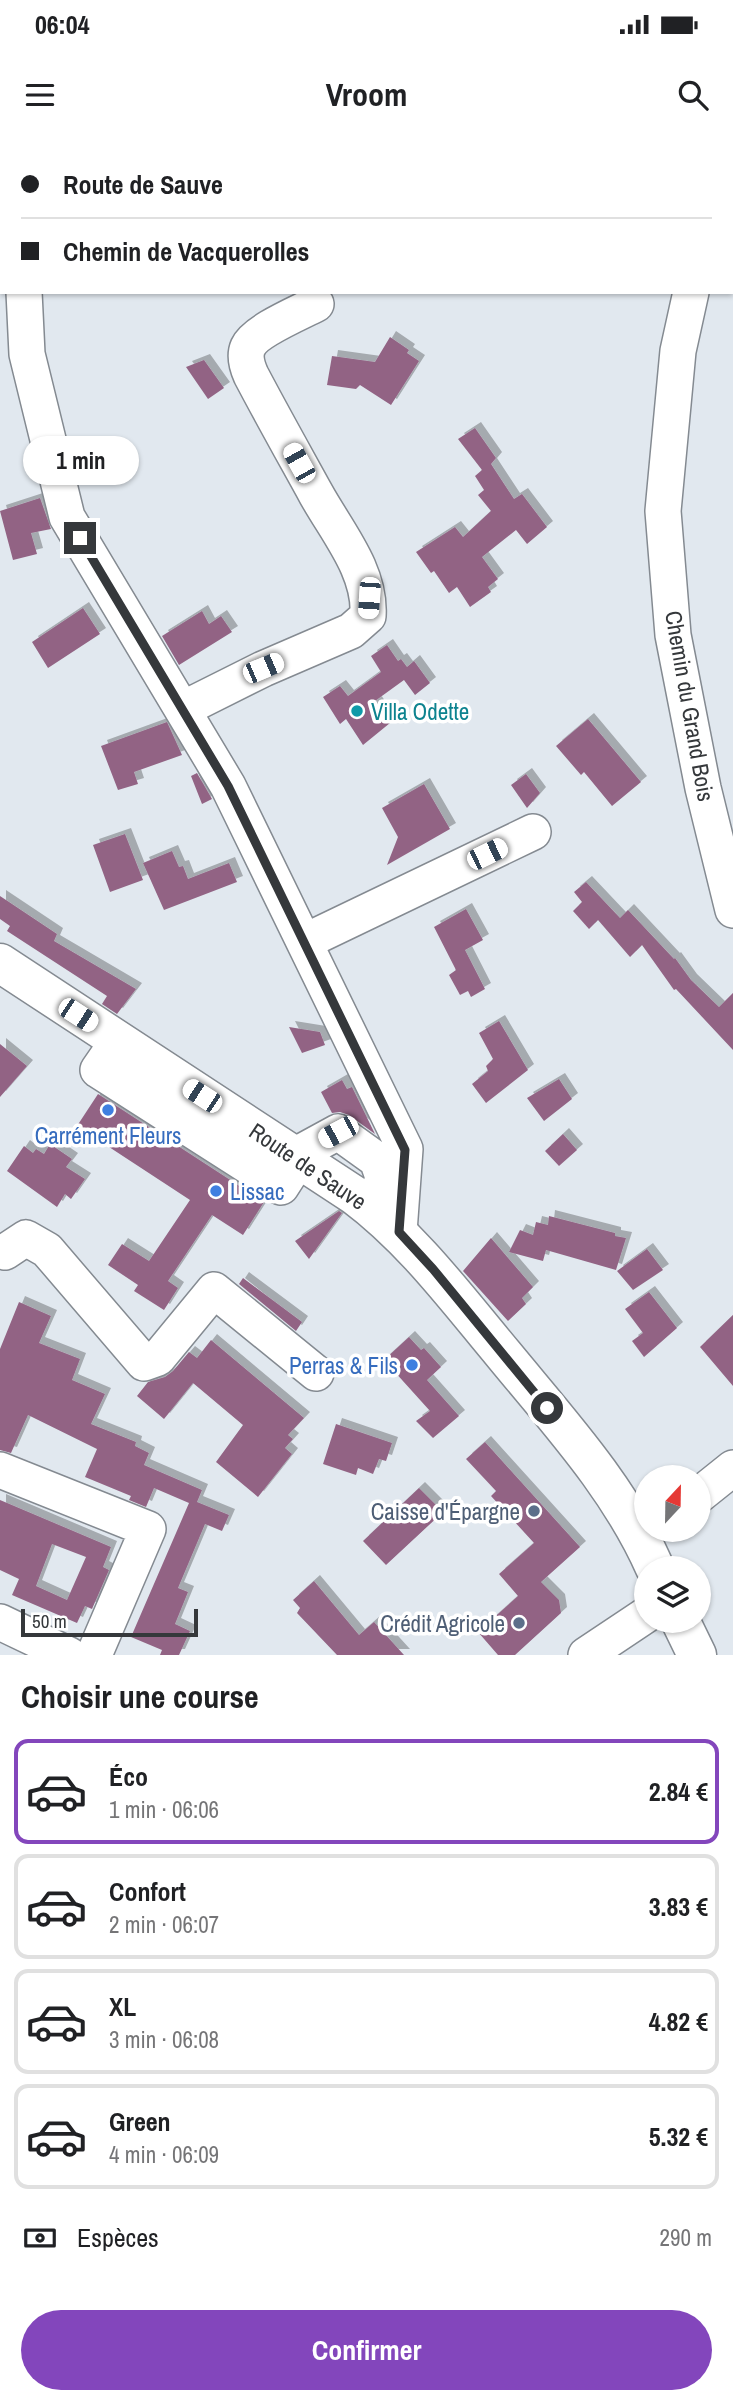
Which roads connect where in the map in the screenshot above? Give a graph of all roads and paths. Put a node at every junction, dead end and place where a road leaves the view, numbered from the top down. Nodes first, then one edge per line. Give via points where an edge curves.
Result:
1 (24, 294) edge
2 (691, 294) edge
3 (316, 304) dead end
4 (183, 709) junction
5 (533, 832) dead end
6 (733, 910) edge
7 (304, 942) junction
8 (0, 963) edge
9 (387, 1221) junction
10 (2, 1258) edge
11 (316, 1373) dead end
12 (733, 1468) edge
13 (0, 1470) edge
14 (711, 1486) edge
15 (650, 1545) edge
16 (0, 1622) edge
17 (634, 1623) edge
18 (686, 1633) edge
19 (69, 1655) edge
20 (94, 1655) edge
21 (586, 1655) edge
22 (697, 1655) edge

1 - 4 street via 27,354 67,517
2 - 6 street, Chemin du Grand Bois via 678,351 663,511 673,635
3 - 4 street via 254,338 247,349 247,364 357,562 369,598 368,616 351,631
4 - 7 street via 228,786
5 - 7 street
7 - 9 street via 405,1150
8 - 9 main road, Route de Sauve
9 - 15 main road, Route de Sauve via 433,1269 591,1461
10 - 11 street via 26,1238 47,1250 144,1363 158,1358 214,1290
12 - 14 street
13 - 20 street via 148,1529
16 - 19 street
17 - 21 street
18 - 22 main road

